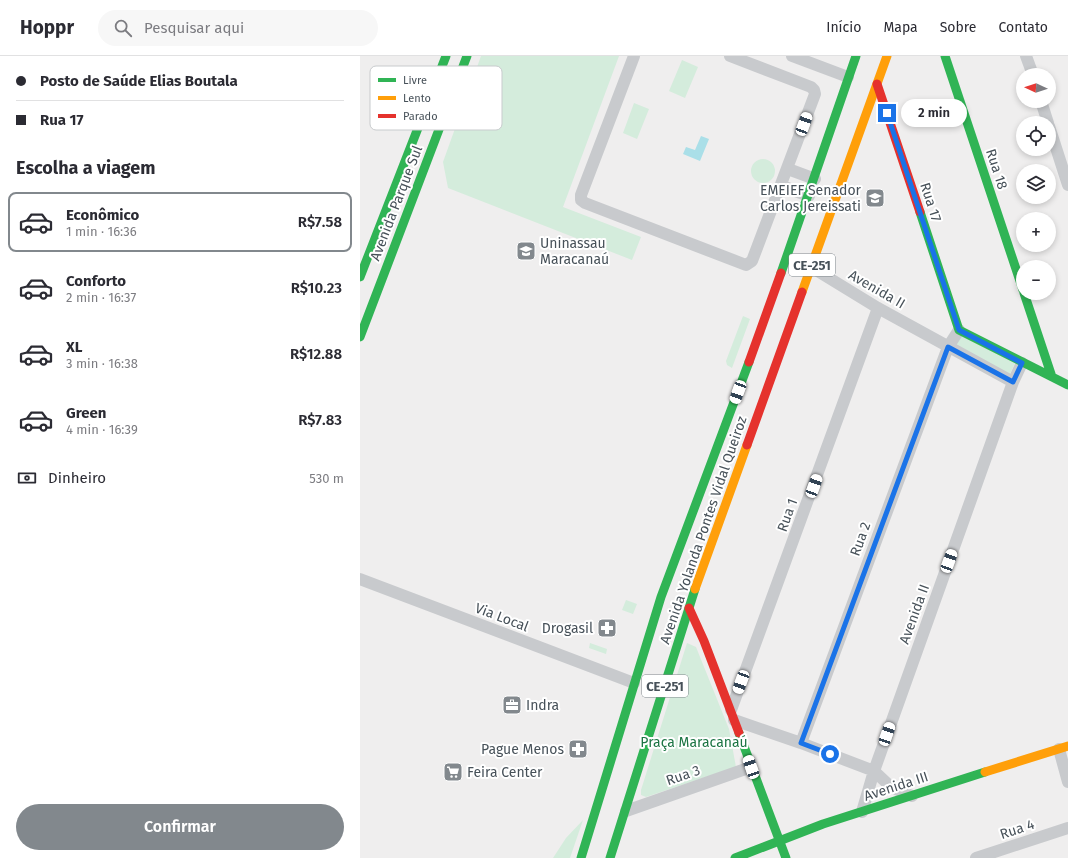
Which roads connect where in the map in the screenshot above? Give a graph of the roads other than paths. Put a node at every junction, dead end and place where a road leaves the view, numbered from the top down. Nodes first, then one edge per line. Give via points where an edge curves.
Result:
1 (446, 56) edge
2 (467, 56) edge
3 (634, 56) edge
4 (730, 56) edge
5 (792, 56) edge
6 (856, 56) edge
7 (887, 56) edge
8 (945, 56) edge
9 (1026, 56) edge
10 (442, 66) edge
11 (463, 66) edge
12 (1030, 68) edge
13 (848, 77) junction
14 (877, 84) junction
15 (417, 130) edge
16 (439, 130) edge
17 (1056, 148) edge
18 (788, 169) junction
19 (815, 179) junction
20 (782, 186) junction
21 (1068, 186) edge
22 (809, 196) junction
23 (811, 267) junction
24 (1016, 269) edge
25 (360, 277) edge
26 (1026, 300) edge
27 (878, 308) junction
28 (959, 330) junction
29 (360, 337) edge
30 (948, 347) junction
31 (1022, 363) junction
32 (1052, 377) junction
33 (1013, 382) junction
34 (1068, 385) edge
35 (730, 436) junction
36 (747, 442) junction
37 (712, 464) junction
38 (736, 474) junction
39 (360, 579) edge
40 (689, 608) junction
41 (634, 683) junction
42 (732, 715) junction
43 (801, 743) junction
44 (1063, 747) edge
45 (751, 767) junction
46 (874, 771) junction
47 (1068, 782) edge
48 (912, 796) junction
49 (626, 811) junction
50 (862, 812) junction
51 (1068, 828) edge
52 (780, 841) junction
53 (581, 858) edge
54 (610, 858) edge
55 (735, 858) edge
56 (786, 858) edge
57 (976, 858) edge

1 - 10 street, Avenida Parque Sul
2 - 11 street, Avenida Parque Sul
3 - 20 street via 581,195 584,203 746,265 752,261
4 - 18 street via 814,90 815,94
5 - 13 street
6 - 13 street, Avenida Yolanda Pontes Vidal Queiroz / CE-251
7 - 14 street, Avenida Yolanda Pontes Vidal Queiroz / CE-251
8 - 24 street, Rua 18
9 - 12 street
13 - 19 street, Avenida Yolanda Pontes Vidal Queiroz / CE-251
14 - 23 street, Avenida Yolanda Pontes Vidal Queiroz / CE-251
14 - 28 street, Rua 17
15 - 25 street, Avenida Parque Sul
16 - 29 street, Avenida Parque Sul
17 - 21 street
18 - 19 street
18 - 20 street
19 - 22 street, Avenida Yolanda Pontes Vidal Queiroz / CE-251
20 - 22 street
22 - 35 street, Avenida Yolanda Pontes Vidal Queiroz / CE-251
23 - 27 street, Avenida II
23 - 36 street, Avenida Yolanda Pontes Vidal Queiroz / CE-251
26 - 32 street
27 - 30 street, Avenida II
27 - 42 street, Rua 1
28 - 30 street, Rua 2
28 - 31 street
30 - 33 street, Avenida II
30 - 43 street, Rua 2
31 - 32 street
31 - 33 street, Avenida II
32 - 34 street
33 - 46 street, Avenida II
35 - 36 street
35 - 37 street, Avenida Yolanda Pontes Vidal Queiroz / CE-251
36 - 38 street, Avenida Yolanda Pontes Vidal Queiroz / CE-251
37 - 38 street
37 - 41 street, Avenida Yolanda Pontes Vidal Queiroz / CE-251 via 662,596
38 - 40 street, Avenida Yolanda Pontes Vidal Queiroz / CE-251
39 - 41 street, Via Local
40 - 42 street
40 - 49 street, Avenida Yolanda Pontes Vidal Queiroz / CE-251
41 - 53 street, Avenida Yolanda Pontes Vidal Queiroz / CE-251
42 - 43 street
42 - 45 street
43 - 46 street
44 - 47 street
44 - 48 street, Avenida III
45 - 49 street, Rua 3
45 - 52 street
46 - 48 street via 891,787
46 - 50 street, Avenida II
48 - 50 street, Avenida III
49 - 54 street, Avenida Yolanda Pontes Vidal Queiroz / CE-251
50 - 52 street, Avenida III
51 - 57 street, Rua 4
52 - 55 street, Avenida III
52 - 56 street

